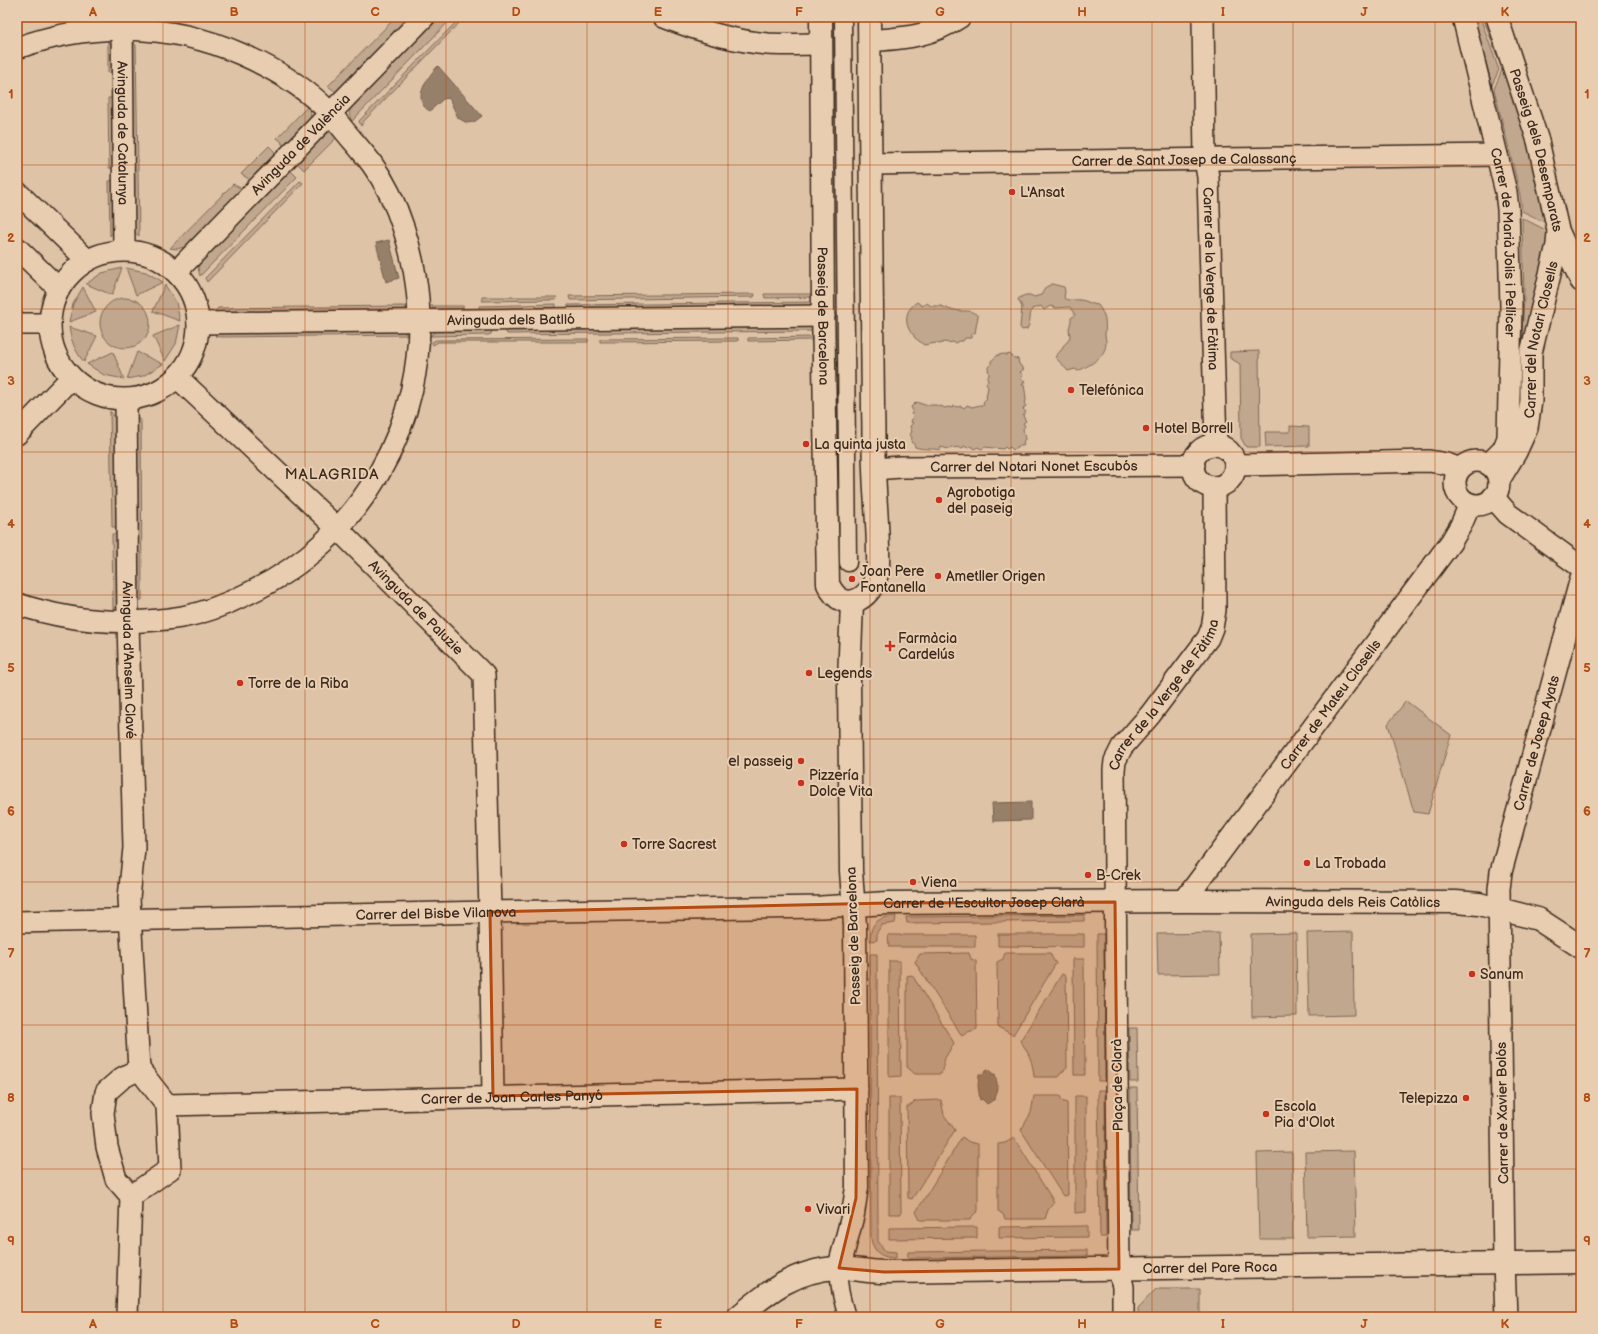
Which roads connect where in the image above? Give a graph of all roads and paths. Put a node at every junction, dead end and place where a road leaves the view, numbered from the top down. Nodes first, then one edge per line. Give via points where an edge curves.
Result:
1 (424, 17) edge
2 (664, 17) edge
3 (821, 17) edge
4 (843, 17) edge
5 (869, 17) edge
6 (960, 17) edge
7 (1203, 17) edge
8 (1463, 17) edge
9 (1497, 17) edge
10 (122, 22) edge
11 (869, 41) junction
12 (821, 44) junction
13 (17, 48) edge
14 (330, 114) junction
15 (1497, 155) junction
16 (1205, 160) junction
17 (871, 164) junction
18 (17, 192) edge
19 (1558, 230) junction
20 (17, 248) edge
21 (124, 249) junction
22 (87, 260) junction
23 (177, 271) junction
24 (1581, 281) edge
25 (57, 287) junction
26 (824, 316) junction
27 (419, 320) junction
28 (198, 323) junction
29 (17, 324) edge
30 (48, 324) junction
31 (177, 377) junction
32 (71, 378) junction
33 (126, 400) junction
34 (17, 434) edge
35 (1216, 444) junction
36 (1194, 465) junction
37 (1236, 465) junction
38 (874, 469) junction
39 (1460, 469) junction
40 (1494, 480) junction
41 (1214, 487) junction
42 (1470, 504) junction
43 (338, 529) junction
44 (848, 563) dead end
45 (1581, 567) edge
46 (1581, 578) edge
47 (852, 602) junction
48 (17, 604) edge
49 (128, 622) junction
50 (1184, 901) junction
51 (1115, 902) junction
52 (854, 905) junction
53 (1498, 909) junction
54 (490, 912) junction
55 (130, 920) junction
56 (17, 922) edge
57 (1581, 947) edge
58 (139, 1069) junction
59 (857, 1089) junction
60 (493, 1096) junction
61 (167, 1105) junction
62 (132, 1196) junction
63 (1581, 1262) edge
64 (1504, 1263) junction
65 (839, 1268) junction
66 (1119, 1269) junction
67 (128, 1317) edge
68 (738, 1317) edge
69 (847, 1317) edge
70 (1123, 1317) edge
71 (1506, 1317) edge

1 - 14 street, Avinguda de València
2 - 12 street via 684,25 746,41 769,44
3 - 12 main road, Passeig de Barcelona
4 - 44 street, Passeig de Barcelona
5 - 11 main road
6 - 11 street via 915,37
7 - 16 street, Carrer de la Verge de Fàtima
8 - 15 street, Carrer de Marià Jolis i Pellicer
9 - 19 street, Passeig dels Desemparats via 1538,140
10 - 13 street
10 - 14 street via 217,44 269,67 307,92
10 - 21 street, Avinguda de Catalunya
11 - 17 main road
12 - 26 main road, Passeig de Barcelona
14 - 23 street, Avinguda de València
14 - 27 street via 373,166 392,199 407,240 416,278
15 - 16 street, Carrer de Sant Josep de Calassanç
15 - 40 street, Carrer de Marià Jolis i Pellicer via 1508,209 1511,339 1508,438
16 - 17 street, Carrer de Sant Josep de Calassanç
16 - 35 street, Carrer de la Verge de Fàtima via 1208,185
17 - 38 main road
18 - 22 street
19 - 24 street, Passeig dels Desemparats
19 - 40 street, Carrer del Notari Closells via 1557,246 1531,353 1527,428 1518,448
20 - 25 street
21 - 22 street via 107,251
21 - 23 street via 162,260
22 - 25 street
23 - 28 street via 196,304
25 - 30 street
26 - 27 street, Avinguda dels Batlló
26 - 47 main road, Passeig de Barcelona via 828,584 840,599
27 - 28 street, Avinguda dels Batlló
27 - 43 street via 417,360 401,429 367,494
28 - 31 street via 196,342 189,360
29 - 30 street
30 - 32 street via 57,360
31 - 33 street via 151,394
31 - 43 street, Avinguda de Paluzie
32 - 33 street via 95,393
32 - 34 street
33 - 49 street, Avinguda d'Anselm Clavé
35 - 36 street via 1201,449 1195,457
35 - 37 street via 1227,448 1234,456
36 - 38 street, Carrer del Notari Nonet Escubós
36 - 41 street via 1196,478 1206,486
37 - 39 street via 1429,461
37 - 41 street via 1229,482
38 - 47 main road via 878,533 877,571 869,592
39 - 40 street via 1472,461 1484,462
39 - 42 street via 1456,475 1455,487 1463,500
40 - 42 street via 1483,504
40 - 45 street via 1508,514
41 - 51 street, Carrer de la Verge de Fàtima via 1215,610 1212,628 1199,652 1122,747 1115,761
42 - 50 street, Carrer de Mateu Closells via 1451,542
43 - 49 street via 299,563 268,584 229,603 183,616
43 - 54 street, Avinguda de Paluzie via 484,675
46 - 53 street, Carrer de Josep Ayats via 1501,872
47 - 52 main road, Passeig de Barcelona via 849,681 851,871
48 - 49 street via 54,615 90,621
49 - 55 street, Avinguda d'Anselm Clavé via 134,848
50 - 51 main road, Avinguda dels Reis Catòlics
50 - 53 main road, Avinguda dels Reis Catòlics via 1456,902
51 - 52 main road, Carrer de l'Escultor Josep Clarà
51 - 66 street, Plaça de Clarà
52 - 54 street, Carrer del Bisbe Vilanova
52 - 59 main road, Passeig de Barcelona
53 - 57 main road, Avinguda dels Reis Catòlics via 1538,919
53 - 64 street, Carrer de Xavier Bolós
54 - 55 street, Carrer del Bisbe Vilanova
54 - 60 street, Avinguda de Paluzie
55 - 56 street, Carrer del Bisbe Vilanova
55 - 58 street, Avinguda d'Anselm Clavé
58 - 61 street
58 - 62 street via 122,1078 106,1092 103,1113 107,1147 116,1179
59 - 60 street, Carrer de Joan Carles Panyó
59 - 65 main road, Passeig de Barcelona via 856,1198
60 - 61 street, Carrer de Joan Carles Panyó
61 - 62 street via 170,1170
62 - 67 street
63 - 64 main road, Carrer del Pare Roca
64 - 66 main road, Carrer del Pare Roca
64 - 71 street, Carrer de Xavier Bolós
65 - 66 main road, Carrer del Pare Roca via 879,1272
65 - 68 main road, Carrer del Pare Roca via 820,1270 788,1281 776,1287
65 - 69 street via 838,1282
66 - 70 street, Plaça de Clarà

